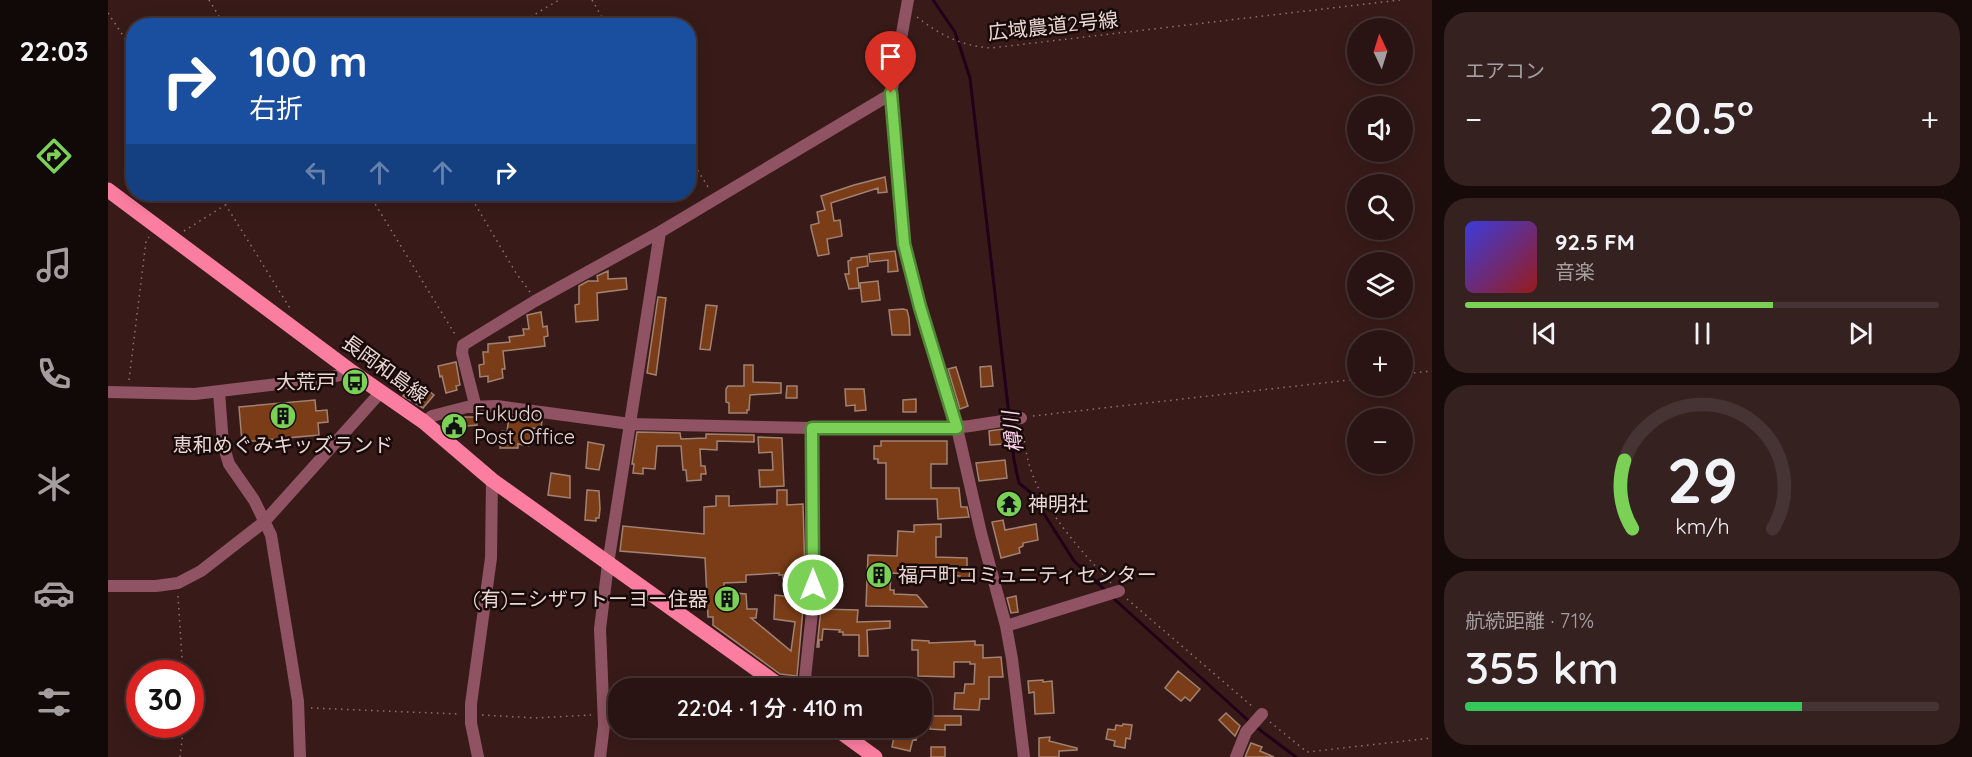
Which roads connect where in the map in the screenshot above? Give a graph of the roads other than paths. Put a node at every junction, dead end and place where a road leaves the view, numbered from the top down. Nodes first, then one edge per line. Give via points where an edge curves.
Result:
1 (907, 3) edge
2 (891, 93) junction
3 (108, 190) edge
4 (660, 232) junction
5 (352, 372) junction
6 (108, 392) edge
7 (219, 392) junction
8 (380, 393) junction
9 (476, 408) junction
10 (1021, 418) road end
11 (424, 422) junction
12 (630, 424) junction
13 (812, 428) junction
14 (957, 428) junction
15 (492, 480) junction
16 (264, 522) junction
17 (608, 564) junction
18 (108, 586) edge
19 (1116, 592) road end
20 (1006, 626) junction
21 (769, 678) edge
22 (805, 678) edge
23 (1258, 718) road end
24 (849, 738) edge
25 (300, 757) edge
26 (478, 757) edge
27 (600, 757) edge
28 (875, 757) edge
29 (1024, 757) edge
30 (1236, 757) edge

1 - 2 street
2 - 4 street
2 - 14 street via 904,244
3 - 5 main road, 長岡和島線
4 - 9 street via 463,345
4 - 12 street
5 - 7 street
5 - 8 main road, 長岡和島線
6 - 7 street
7 - 16 street via 223,444 229,464
8 - 11 main road, 長岡和島線
8 - 16 street
9 - 11 street via 432,416
9 - 12 street via 517,408
10 - 14 street
11 - 15 main road, 長岡和島線
12 - 13 street
12 - 17 street
13 - 14 street
13 - 22 street via 813,603
14 - 20 street
15 - 17 main road, 長岡和島線
15 - 26 street via 491,558 471,704
16 - 18 street via 201,571 178,583
16 - 25 street via 275,556 298,708
17 - 21 main road, 長岡和島線
17 - 27 street via 599,646 603,714
19 - 20 street
20 - 29 street
23 - 30 street via 1246,732
24 - 28 main road

